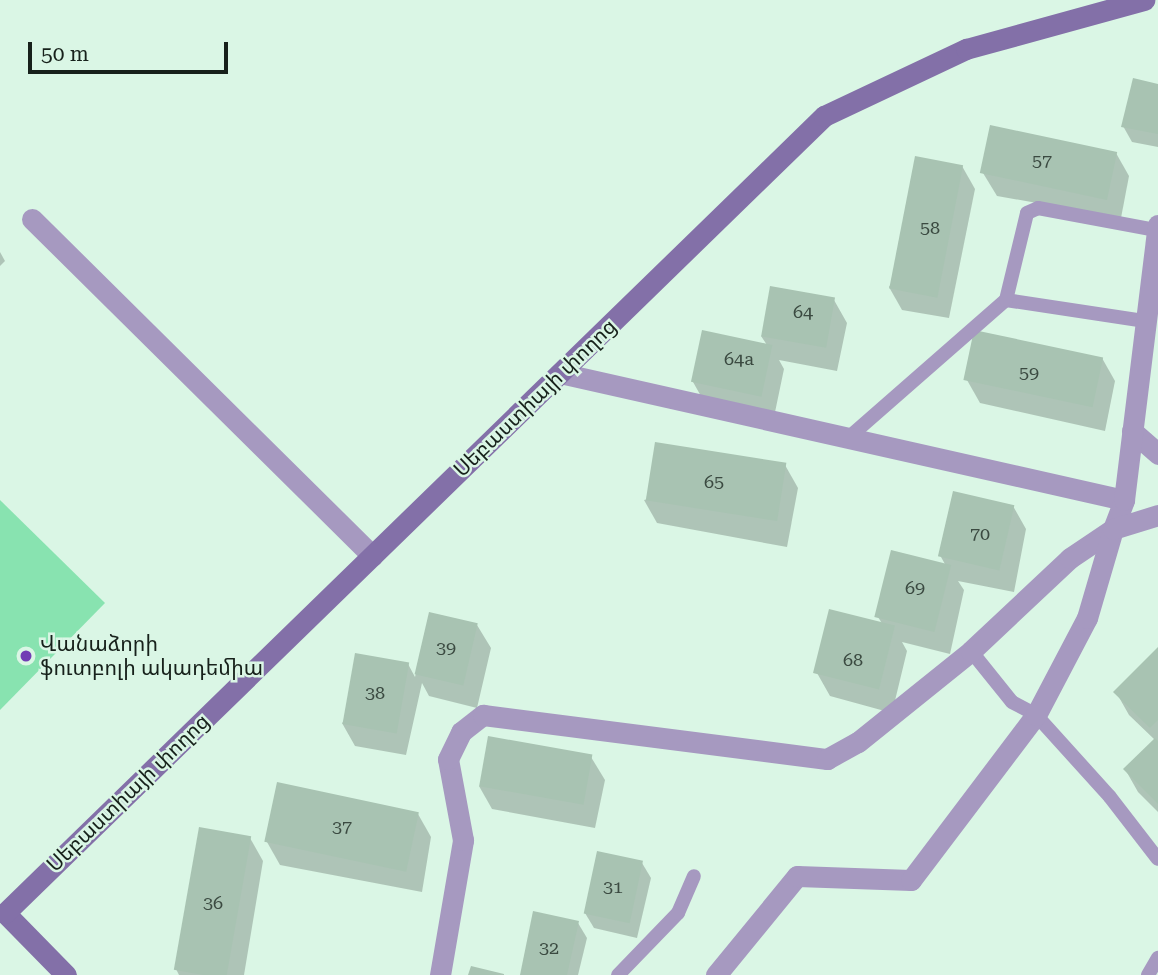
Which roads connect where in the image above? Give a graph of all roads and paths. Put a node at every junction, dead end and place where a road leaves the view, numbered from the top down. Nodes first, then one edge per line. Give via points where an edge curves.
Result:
1 (1144, 0) edge
2 (32, 219) dead end
3 (1157, 228) edge
4 (1006, 300) junction
5 (1145, 321) junction
6 (560, 373) junction
7 (1132, 431) junction
8 (847, 439) junction
9 (1158, 454) edge
10 (1124, 499) junction
11 (1158, 515) edge
12 (1114, 529) junction
13 (372, 556) junction
14 (971, 651) junction
15 (1036, 715) junction
16 (1158, 859) edge
17 (694, 876) dead end
18 (2, 915) edge
19 (1158, 958) edge
20 (66, 975) edge
21 (440, 975) edge
22 (618, 975) edge
23 (716, 975) edge
24 (1148, 975) edge

1 - 6 street, Սեբաստիայի փողոց via 966,49 824,117
2 - 13 street
3 - 4 lane via 1038,208 1027,214
3 - 5 street
4 - 5 lane
4 - 8 lane
5 - 7 street
6 - 8 street
6 - 13 street, Սեբաստիայի փողոց
7 - 9 street
7 - 10 street
8 - 10 street
10 - 12 street
11 - 12 street
12 - 14 street via 1070,558
12 - 15 street via 1087,618
13 - 18 street, Սեբաստիայի փողոց
14 - 15 lane via 1012,702
14 - 21 street via 858,742 827,759 483,716 461,732 448,760 463,839
15 - 16 lane
15 - 23 street via 911,880 797,876
17 - 22 lane via 678,914
18 - 20 street
19 - 24 lane

